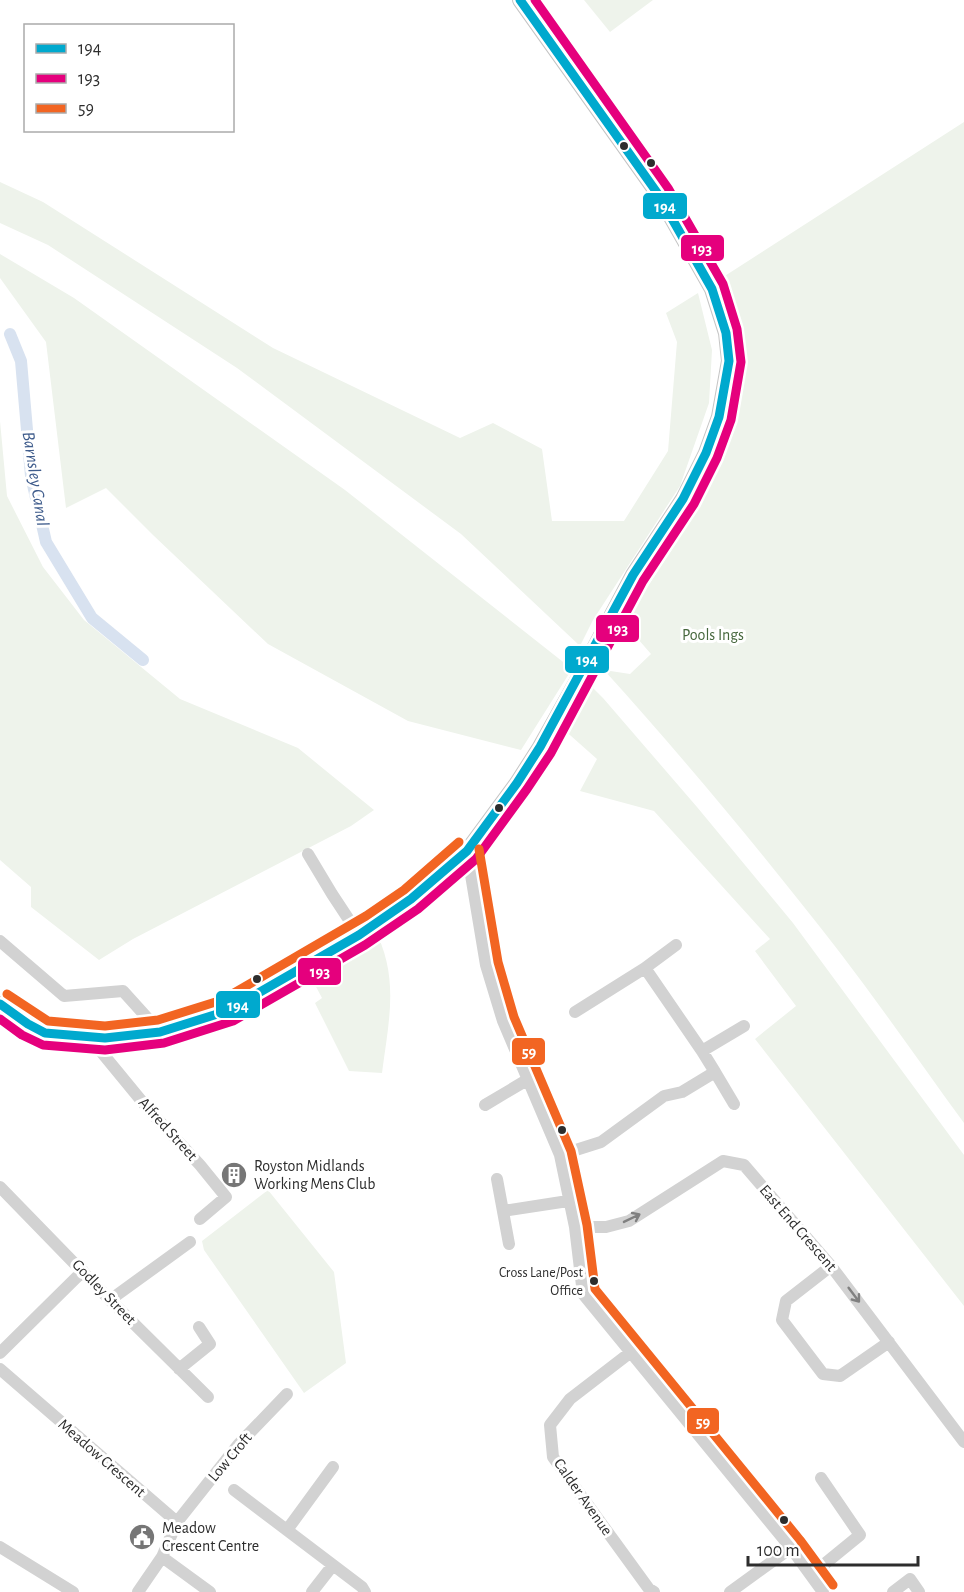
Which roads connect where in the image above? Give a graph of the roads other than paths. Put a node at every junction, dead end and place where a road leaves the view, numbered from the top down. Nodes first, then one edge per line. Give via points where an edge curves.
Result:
1 (520, 0) edge
2 (467, 851) junction
3 (308, 854) dead end
4 (359, 935) junction
5 (0, 940) edge
6 (675, 945) dead end
7 (645, 968) junction
8 (0, 1004) edge
9 (575, 1012) dead end
10 (744, 1026) dead end
11 (160, 1032) junction
12 (89, 1036) junction
13 (702, 1051) junction
14 (715, 1072) junction
15 (528, 1080) junction
16 (734, 1104) dead end
17 (485, 1105) dead end
18 (560, 1155) junction
19 (497, 1179) dead end
20 (0, 1187) edge
21 (568, 1201) junction
22 (503, 1211) junction
23 (200, 1218) dead end
24 (575, 1227) junction
25 (190, 1242) dead end
26 (509, 1244) dead end
27 (831, 1266) junction
28 (84, 1271) junction
29 (110, 1300) junction
30 (200, 1327) dead end
31 (889, 1342) junction
32 (631, 1352) junction
33 (0, 1353) edge
34 (179, 1368) junction
35 (0, 1369) edge
36 (287, 1394) dead end
37 (208, 1396) dead end
38 (964, 1442) edge
39 (333, 1467) dead end
40 (821, 1478) dead end
41 (234, 1490) dead end
42 (177, 1522) junction
43 (287, 1530) junction
44 (0, 1547) edge
45 (791, 1548) junction
46 (162, 1557) junction
47 (333, 1565) junction
48 (811, 1575) junction
49 (74, 1592) edge
50 (138, 1592) edge
51 (210, 1592) edge
52 (312, 1592) edge
53 (365, 1592) edge
54 (654, 1592) edge
55 (730, 1592) edge
56 (823, 1592) edge
57 (893, 1592) edge
58 (920, 1592) edge

1 - 2 main road via 658,194 712,289 726,333 729,361 719,417 683,499 633,575 540,747
2 - 4 main road via 411,899
2 - 15 street via 486,965
3 - 4 street
4 - 11 main road via 227,1011
5 - 11 street via 64,996 123,991
6 - 7 street
7 - 9 street
7 - 13 street
8 - 12 main road via 45,1033
10 - 13 street
11 - 12 main road
12 - 23 street, Alfred Street via 226,1197
13 - 14 street
14 - 16 street
14 - 18 street via 682,1092 664,1095 601,1142
15 - 17 street
15 - 18 street
18 - 21 street
19 - 22 street
20 - 28 street, Godley Street
21 - 22 street
21 - 24 street
22 - 26 street
24 -> 27 street, East End Crescent via 606,1227 629,1221 723,1161 744,1165
24 - 32 street via 583,1293
25 - 29 street
27 -> 31 street, East End Crescent
27 - 31 street via 786,1301 782,1320 823,1374 840,1376
28 - 29 street, Godley Street
28 - 33 street
29 - 34 street, Godley Street
30 - 34 street via 214,1348
31 - 38 street, East End Crescent
32 - 45 street
32 - 54 street, Calder Avenue via 570,1399 550,1425 553,1457
34 - 37 street, Godley Street
35 - 42 street, Meadow Crescent
36 - 42 street, Low Croft via 238,1445
39 - 43 street
40 - 48 street via 860,1535
41 - 43 street
42 - 46 street
43 - 47 street
44 - 49 street
45 - 48 street
45 - 55 street
46 - 50 street
46 - 51 street
47 - 52 street
47 - 53 street
48 - 56 street
57 - 58 street via 910,1579

